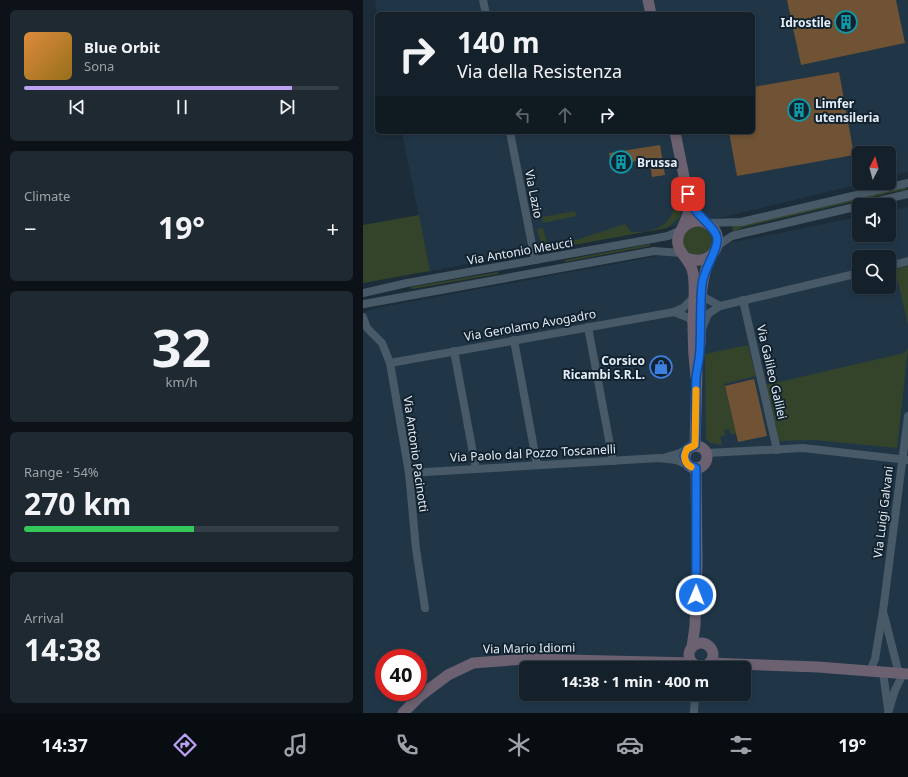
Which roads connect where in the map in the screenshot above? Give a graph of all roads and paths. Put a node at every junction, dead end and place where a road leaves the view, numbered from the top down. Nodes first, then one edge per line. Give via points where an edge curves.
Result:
1 (483, 0) edge
2 (648, 0) edge
3 (486, 12) edge
4 (651, 12) edge
5 (510, 134) edge
6 (675, 134) edge
7 (908, 183) edge
8 (908, 194) edge
9 (891, 198) edge
10 (689, 201) junction
11 (852, 208) edge
12 (707, 223) junction
13 (681, 230) junction
14 (717, 246) junction
15 (684, 256) junction
16 (711, 256) junction
17 (535, 260) junction
18 (908, 261) edge
19 (896, 264) edge
20 (852, 275) edge
21 (363, 293) edge
22 (698, 297) junction
23 (743, 300) junction
24 (363, 302) edge
25 (720, 306) junction
26 (674, 312) junction
27 (363, 316) edge
28 (693, 324) junction
29 (588, 327) junction
30 (363, 330) edge
31 (371, 334) junction
32 (701, 334) junction
33 (514, 340) junction
34 (454, 351) junction
35 (390, 363) junction
36 (697, 377) junction
37 (908, 416) edge
38 (691, 447) junction
39 (777, 450) junction
40 (707, 453) junction
41 (659, 458) junction
42 (905, 459) edge
43 (613, 461) junction
44 (537, 465) junction
45 (692, 467) junction
46 (476, 469) junction
47 (409, 473) junction
48 (425, 608) dead end
49 (883, 611) junction
50 (695, 626) junction
51 (705, 644) junction
52 (691, 649) junction
53 (624, 661) edge
54 (674, 661) edge
55 (696, 661) edge
56 (704, 661) edge
57 (751, 665) edge
58 (870, 671) junction
59 (883, 672) junction
60 (903, 674) edge
61 (695, 701) edge
62 (403, 713) edge
63 (694, 713) edge
64 (888, 713) edge

1 - 3 street
2 - 4 street
5 - 17 street, Via Lazio
6 - 10 street
7 - 12 street via 741,222
8 - 9 street
10 - 12 street via 697,214
10 - 13 street via 688,214
11 - 14 street via 738,234
12 - 13 street via 694,221
12 - 14 street via 717,236
13 - 15 street via 678,243
13 - 17 street, Via Antonio Meucci via 668,236
14 - 16 street
15 - 16 street via 700,261
15 - 22 street via 693,272
15 - 24 street, Via Antonio Meucci via 654,251
16 - 22 street
17 - 21 street, Via Antonio Meucci
18 - 19 street
20 - 23 street
22 - 25 street
22 - 26 street, Via Gerolamo Avogadro
22 - 28 street
22 - 32 street
23 - 25 street
23 - 39 street, Via Galileo Galilei
24 - 27 street
25 - 32 street via 708,314
26 - 28 street via 689,318
26 - 29 street, Via Gerolamo Avogadro
27 - 31 street, Via Antonio Pacinotti
28 - 36 street via 693,354
29 - 33 street, Via Gerolamo Avogadro
29 - 43 street
30 - 31 street, Via Antonio Pacinotti
31 - 35 street, Via Antonio Pacinotti via 382,343
32 - 36 street
33 - 34 street, Via Gerolamo Avogadro
33 - 44 street
34 - 35 street, Via Gerolamo Avogadro
34 - 46 street
35 - 47 street, Via Antonio Pacinotti
36 - 38 street
37 - 42 street, Via Luigi Galvani
38 - 40 street via 704,448
38 - 41 street, Via Paolo dal Pozzo Toscanelli via 680,453
38 - 45 street via 684,456
39 - 40 street
39 - 42 street via 803,448
40 - 45 street via 703,466
41 - 43 street, Via Paolo dal Pozzo Toscanelli
41 - 45 street, Via Paolo dal Pozzo Toscanelli via 676,460
42 - 49 street, Via Luigi Galvani
43 - 44 street, Via Paolo dal Pozzo Toscanelli
44 - 46 street, Via Paolo dal Pozzo Toscanelli
45 - 50 street via 697,564
46 - 47 street, Via Paolo dal Pozzo Toscanelli
47 - 48 street, Via Antonio Pacinotti
49 - 58 street, Via Luigi Galvani via 875,659
49 - 60 street, Via Luigi Galvani
50 - 51 street
50 - 52 street
51 - 52 street via 698,643
51 - 56 street via 710,648
52 - 54 street
52 - 55 street via 690,658
53 - 62 street, Via Mario Idiomi via 525,659 473,663 448,675 420,696
57 - 58 street
58 - 59 street
59 - 60 street
59 - 64 street
60 - 64 street
61 - 63 street

